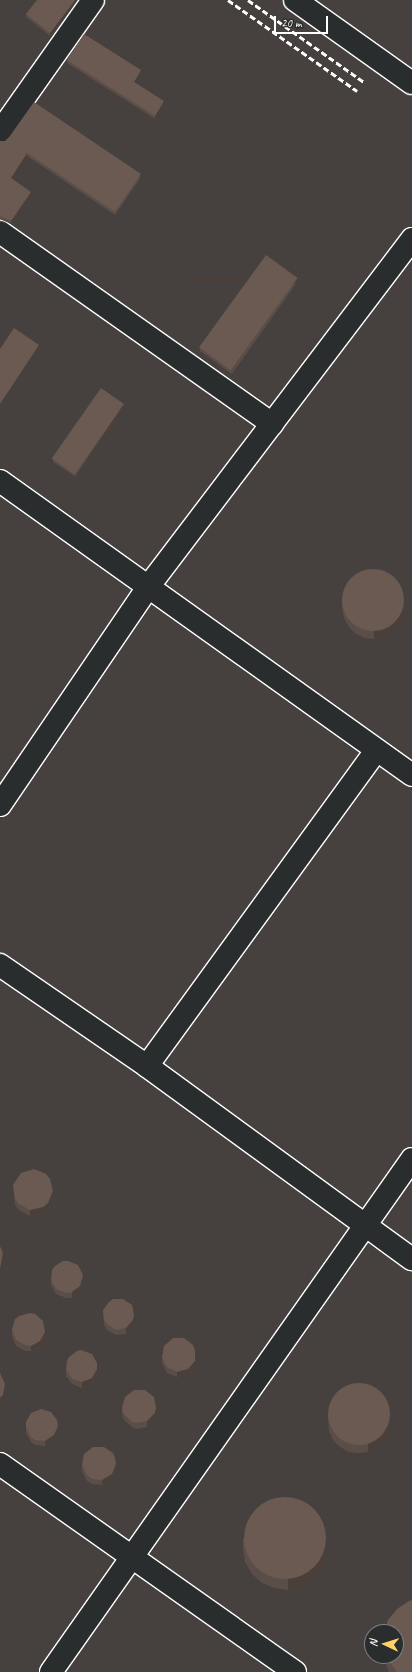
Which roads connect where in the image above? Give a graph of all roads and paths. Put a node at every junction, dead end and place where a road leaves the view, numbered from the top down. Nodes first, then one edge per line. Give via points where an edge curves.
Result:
1 (93, 0) edge
2 (295, 0) edge
3 (412, 83) edge
4 (0, 132) edge
5 (0, 232) edge
6 (412, 240) edge
7 (272, 424) junction
8 (0, 481) edge
9 (148, 587) junction
10 (376, 751) junction
11 (412, 775) edge
12 (0, 805) edge
13 (0, 965) edge
14 (147, 1066) junction
15 (412, 1159) edge
16 (364, 1226) junction
17 (412, 1259) edge
18 (0, 1464) edge
19 (130, 1558) junction
20 (51, 1672) edge
21 (295, 1672) edge

1 - 4 lane
2 - 3 lane
5 - 7 lane
6 - 7 lane
7 - 9 lane
8 - 9 lane
9 - 10 lane
9 - 12 lane
10 - 11 lane
10 - 14 lane
13 - 14 lane
14 - 16 lane
15 - 16 lane
16 - 17 lane
16 - 19 lane
18 - 19 lane
19 - 20 lane
19 - 21 lane

